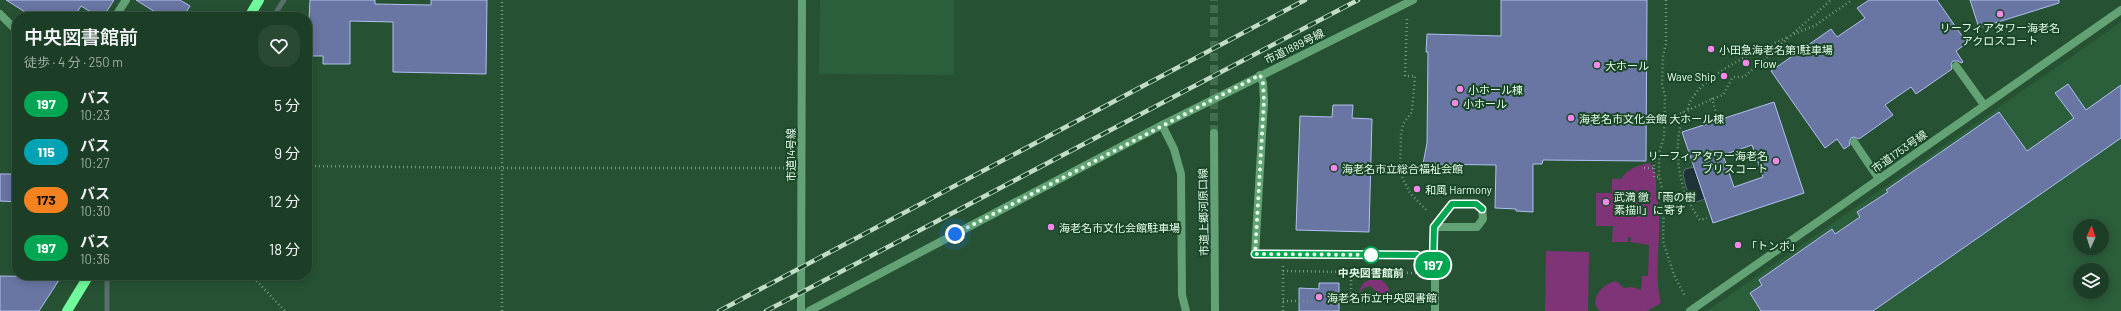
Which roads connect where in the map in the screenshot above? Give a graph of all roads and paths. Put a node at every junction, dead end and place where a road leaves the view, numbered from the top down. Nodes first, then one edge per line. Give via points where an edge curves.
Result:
1 (126, 0) edge
2 (259, 0) edge
3 (502, 0) edge
4 (802, 0) edge
5 (1413, 0) edge
6 (1666, 0) edge
7 (1831, 0) edge
8 (1852, 0) edge
9 (2121, 10) edge
10 (118, 12) edge
11 (252, 12) edge
12 (0, 14) edge
13 (1407, 19) dead end
14 (12, 26) edge
15 (1793, 35) junction
16 (1956, 66) dead end
17 (1260, 75) junction
18 (1712, 98) junction
19 (1984, 105) junction
20 (1688, 109) junction
21 (1684, 111) junction
22 (1664, 118) junction
23 (1718, 120) dead end
24 (1162, 125) junction
25 (1214, 133) tunnel mouth
26 (1854, 142) dead end
27 (1659, 153) junction
28 (312, 166) edge
29 (503, 168) junction
30 (801, 168) junction
31 (1644, 168) dead end
32 (1654, 168) junction
33 (1659, 177) junction
34 (1880, 179) junction
35 (1427, 211) dead end
36 (1707, 218) dead end
37 (1434, 227) junction
38 (1282, 262) dead end
39 (1433, 266) junction
40 (1282, 272) junction
41 (1351, 272) junction
42 (1418, 272) dead end
43 (86, 280) edge
44 (256, 280) edge
45 (1685, 296) dead end
46 (1339, 297) dead end
47 (1283, 301) junction
48 (1310, 301) dead end
49 (67, 311) edge
50 (285, 311) edge
51 (502, 311) edge
52 (801, 311) edge
53 (809, 311) edge
54 (1186, 311) edge
55 (1215, 311) edge
56 (1283, 311) edge
57 (1435, 311) edge
58 (1690, 311) edge

1 - 10 street
2 - 11 main road
3 - 29 path
4 - 30 street, 市道14号線
5 - 17 street, 市道1889号線
6 - 22 path via 1666,44 1662,84
7 - 15 path
8 - 15 path via 1814,26
9 - 19 street, 市道1753号線
12 - 14 street
13 - 35 path via 1405,76 1415,76 1412,112 1403,124 1401,134 1400,173 1410,193
15 - 18 path via 1744,77 1733,77 1723,95
15 - 20 path via 1733,64 1697,91
16 - 19 street
17 - 24 street
17 - 39 street, 市道1889号線 via 1264,101 1255,254 1417,255
18 - 20 path
18 - 23 path
19 - 34 street, 市道1753号線
20 - 21 path
21 - 22 path via 1673,118
21 - 36 path via 1677,138 1682,184 1689,203 1700,220
22 - 27 path via 1664,136
24 - 53 street
24 - 54 street via 1174,149 1181,174 1182,295
25 - 55 street, 市道上郷河原口線
26 - 34 street
27 - 32 path via 1654,153
27 - 33 path
28 - 29 path
29 - 30 path
29 - 51 path
30 - 52 street, 市道14号線
31 - 32 path
32 - 33 path via 1654,177
33 - 45 path via 1664,196 1663,241 1674,275
34 - 58 street, 市道1753号線
37 - 37 street via 1452,204 1476,204 1482,209 1483,219 1477,227
37 - 39 street
38 - 40 path
39 - 57 street via 1436,276
40 - 41 path
40 - 47 path
41 - 42 path
41 - 46 path via 1351,297
43 - 49 main road
44 - 50 path
47 - 48 path
47 - 56 path

